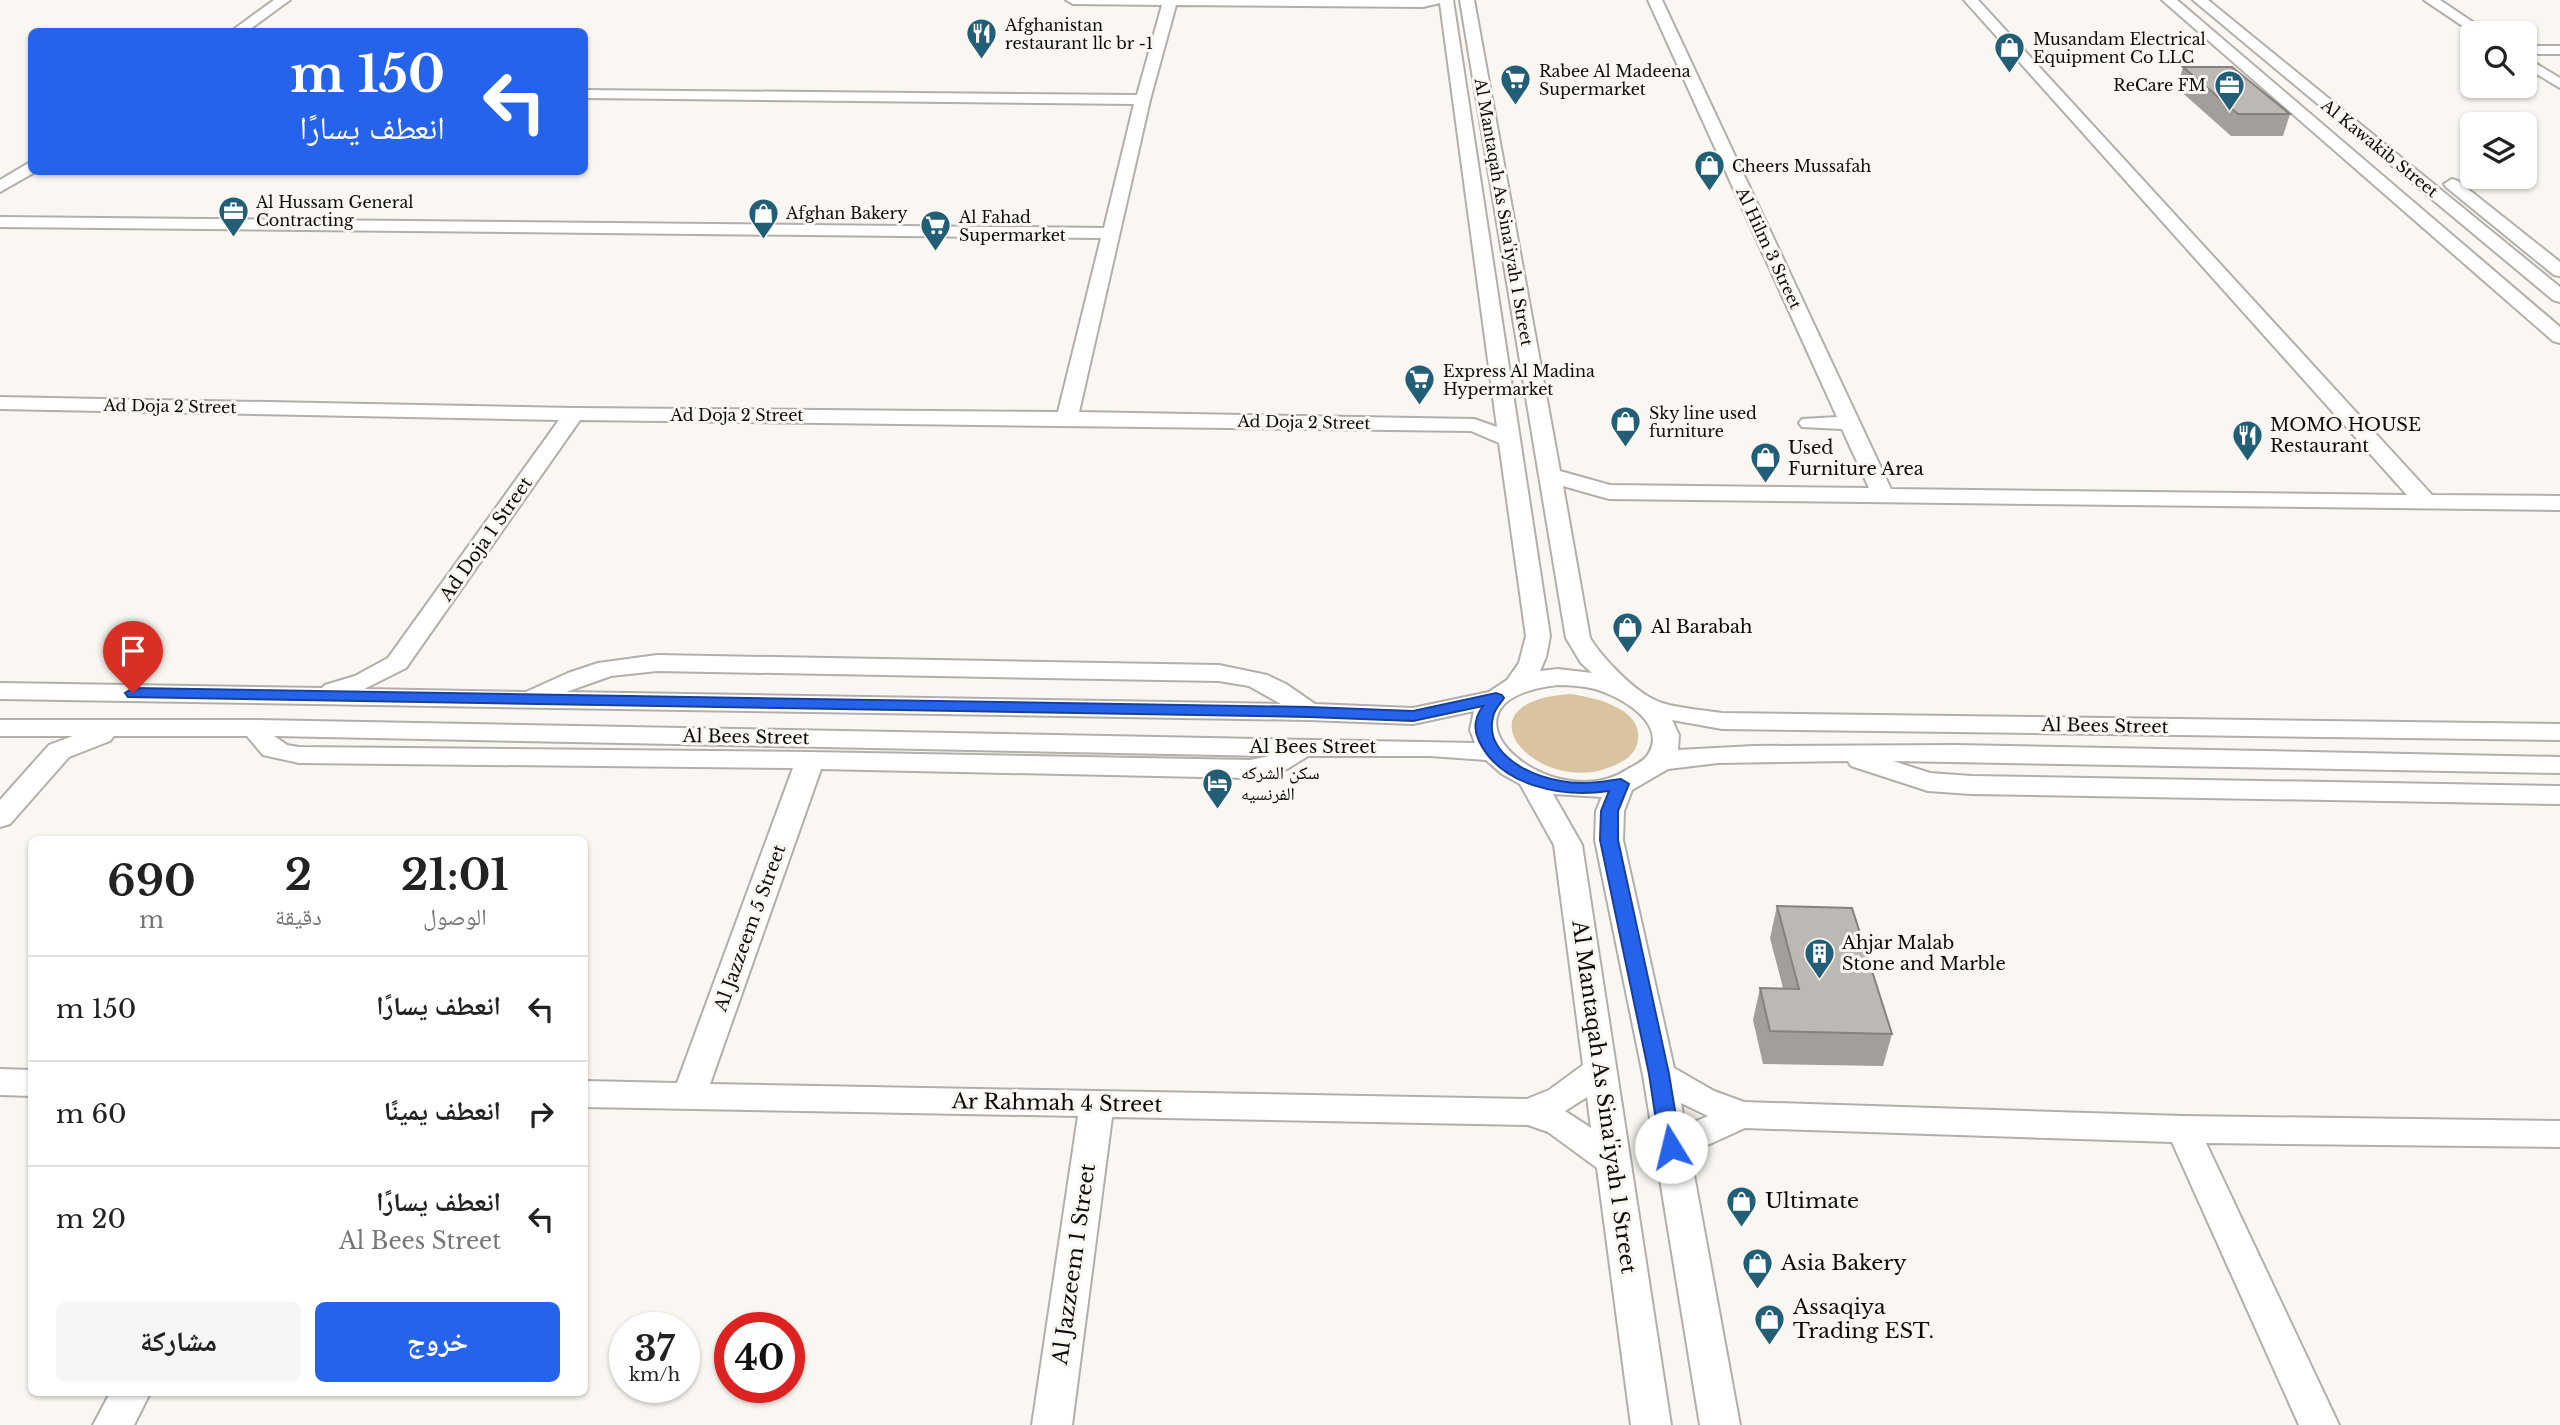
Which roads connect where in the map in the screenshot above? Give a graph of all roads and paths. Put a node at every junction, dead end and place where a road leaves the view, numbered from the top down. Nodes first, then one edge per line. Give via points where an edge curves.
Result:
1 (283, 0) edge
2 (1073, 0) edge
3 (1467, 0) edge
4 (1654, 0) edge
5 (1971, 0) edge
6 (2169, 0) edge
7 (2200, 0) edge
8 (2223, 0) edge
9 (2431, 0) edge
10 (1170, 1) edge
11 (1373, 1) edge
12 (1438, 3) edge
13 (2463, 21) edge
14 (2231, 26) junction
15 (242, 28) edge
16 (2214, 38) junction
17 (2537, 50) edge
18 (2560, 50) edge
19 (2537, 69) edge
20 (2560, 83) edge
21 (588, 94) edge
22 (1143, 100) junction
23 (2353, 105) dead end
24 (28, 169) edge
25 (2440, 175) dead end
26 (0, 187) edge
27 (0, 222) edge
28 (1112, 233) junction
29 (2560, 271) edge
30 (2560, 296) edge
31 (2560, 337) edge
32 (0, 403) edge
33 (1504, 404) junction
34 (574, 414) junction
35 (1066, 418) junction
36 (1809, 423) dead end
37 (1849, 423) junction
38 (1474, 425) junction
39 (1510, 440) junction
40 (1549, 475) junction
41 (1609, 492) junction
42 (1883, 495) junction
43 (2426, 501) junction
44 (2560, 503) edge
45 (1555, 509) junction
46 (397, 663) junction
47 (0, 691) edge
48 (1506, 692) junction
49 (305, 696) junction
50 (446, 700) junction
51 (527, 700) junction
52 (1640, 700) junction
53 (1309, 712) junction
54 (0, 728) edge
55 (257, 728) junction
56 (30, 729) junction
57 (118, 729) junction
58 (2560, 732) edge
59 (1301, 748) junction
60 (59, 751) junction
61 (1493, 752) junction
62 (1843, 753) junction
63 (810, 760) junction
64 (1657, 764) junction
65 (2560, 765) edge
66 (1530, 778) junction
67 (1621, 784) junction
68 (2560, 795) edge
69 (0, 818) edge
70 (1601, 1069) junction
71 (1659, 1074) junction
72 (0, 1082) edge
73 (28, 1083) edge
74 (588, 1094) edge
75 (689, 1096) junction
76 (1097, 1104) junction
77 (1530, 1112) junction
78 (1742, 1115) junction
79 (2183, 1129) junction
80 (2560, 1134) edge
81 (1671, 1147) junction
82 (1611, 1160) junction
83 (129, 1396) edge
84 (113, 1425) edge
85 (1052, 1425) edge
86 (1651, 1425) edge
87 (1720, 1425) edge
88 (2319, 1425) edge

1 - 15 street
2 - 10 street
3 - 40 street, Al Mantaqah As Sina'iyah 1 Street
4 - 37 street, Al Hilm 3 Street
5 - 43 street
6 - 16 street
7 - 14 street, Al Kawakib Street
8 - 23 street, Al Kawakib Street
9 - 13 street
10 - 11 street
10 - 22 street
11 - 12 street
12 - 33 street, Al Mantaqah As Sina'iyah 1 Street
14 - 16 street
14 - 30 street, Al Kawakib Street
16 - 31 street
17 - 18 street
19 - 20 street
21 - 22 street
22 - 28 street
24 - 26 street
25 - 29 street, Al Kawakib Street
27 - 28 street
28 - 35 street
32 - 34 street, Ad Doja 2 Street
33 - 38 street via 1497,414
33 - 39 street, Al Mantaqah As Sina'iyah 1 Street
34 - 35 street, Ad Doja 2 Street
34 - 46 street, Ad Doja 1 Street
35 - 38 street, Ad Doja 2 Street
36 - 37 street
37 - 42 street, Al Hilm 3 Street
38 - 39 street, Ad Doja 2 Street
39 - 48 street, Al Mantaqah As Sina'iyah 1 Street via 1538,636 1528,672
40 - 41 street
40 - 45 street, Al Mantaqah As Sina'iyah 1 Street
41 - 42 street
41 - 45 street
42 - 43 street
43 - 44 street
45 - 52 street, Al Mantaqah As Sina'iyah 1 Street via 1578,638 1590,658
46 - 49 street, Ad Doja 1 Street via 345,688
46 - 50 street via 414,685
47 - 49 street, Al Bees Street
48 - 52 street via 1543,678 1572,677 1602,682
48 - 53 street, Al Bees Street via 1413,716
48 - 61 street via 1485,714 1483,733
49 - 50 street, Al Bees Street
50 - 51 street, Al Bees Street
51 - 53 street, Al Bees Street
51 - 53 street via 592,671 619,664 657,663 1219,673 1268,682
52 - 58 street, Al Bees Street via 1722,720
52 - 64 street via 1663,726 1666,746
54 - 56 street, Al Bees Street
55 - 57 street, Al Bees Street
55 - 59 street, Al Bees Street
55 - 63 street via 268,748 289,755
56 - 57 street, Al Bees Street
56 - 60 street
57 - 60 street
59 - 61 street, Al Bees Street
59 - 63 street via 1277,763 1250,769
60 - 69 street
61 - 66 street
62 - 64 street, Al Bees Street via 1709,755
62 - 65 street, Al Bees Street
62 - 68 street via 1900,775 1971,785
63 - 75 street, Al Jazzeem 5 Street
64 - 67 street
66 - 67 street via 1591,789
66 - 70 street, Al Mantaqah As Sina'iyah 1 Street via 1568,845
67 - 71 street via 1610,811 1609,840
70 - 77 street, Ar Rahmah 4 Street via 1561,1099
70 - 82 street, Al Mantaqah As Sina'iyah 1 Street
71 - 78 street via 1702,1100
71 - 81 street
72 - 73 street
74 - 75 street, Ar Rahmah 4 Street
75 - 76 street, Ar Rahmah 4 Street
76 - 77 street, Ar Rahmah 4 Street
76 - 85 street, Al Jazzeem 1 Street
77 - 82 street, Ar Rahmah 4 Street via 1560,1123
78 - 79 street
78 - 81 street
79 - 80 street
79 - 88 street
81 - 87 street
82 - 86 street, Al Mantaqah As Sina'iyah 1 Street
83 - 84 street

